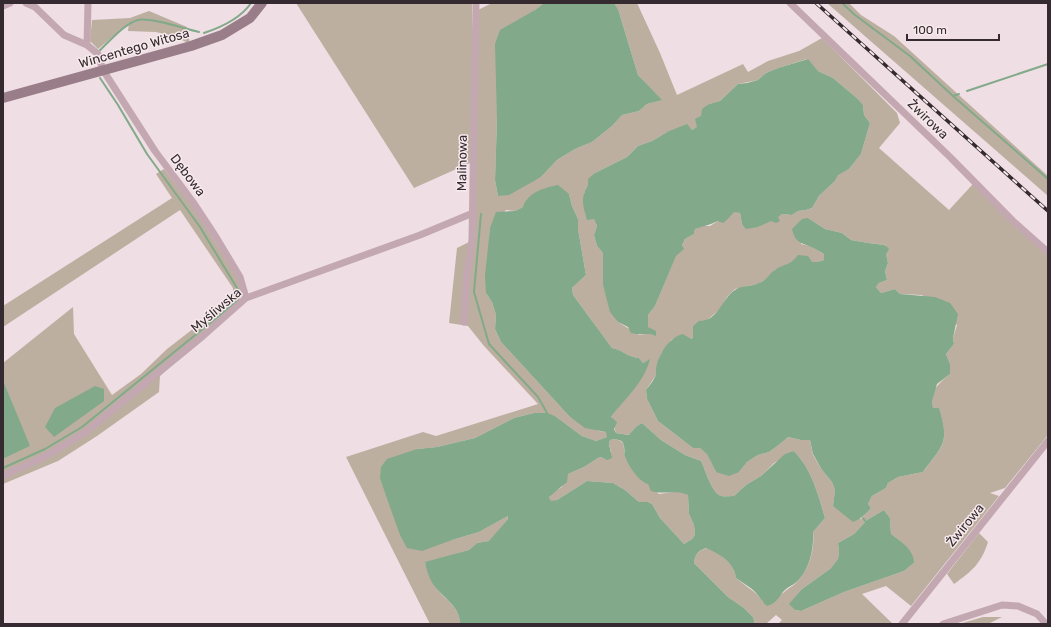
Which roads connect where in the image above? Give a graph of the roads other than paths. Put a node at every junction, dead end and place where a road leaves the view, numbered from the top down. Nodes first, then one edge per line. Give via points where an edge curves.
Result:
1 (10, 3) edge
2 (26, 3) edge
3 (88, 3) edge
4 (262, 3) edge
5 (476, 3) edge
6 (790, 3) edge
7 (3, 6) edge
8 (87, 45) junction
9 (103, 70) junction
10 (3, 98) edge
11 (473, 213) junction
12 (1048, 252) edge
13 (246, 298) junction
14 (464, 322) dead end
15 (1048, 441) edge
16 (3, 476) edge
17 (902, 624) edge
18 (943, 624) edge
19 (1046, 624) edge

1 - 7 street
2 - 8 street via 35,7 64,35
3 - 8 street
4 - 9 street, Wincentego Witosa via 250,18 222,35
5 - 11 street, Malinowa
6 - 12 street, Żwirowa
8 - 9 street, Dębowa via 98,54
9 - 10 street, Wincentego Witosa
9 - 13 street, Dębowa via 155,152 216,236 240,277
11 - 13 street, Myśliwska via 420,235
11 - 14 street, Malinowa
13 - 16 street, Myśliwska via 86,432 46,456
15 - 17 street, Żwirowa
18 - 19 street via 1002,605 1018,606 1037,614

